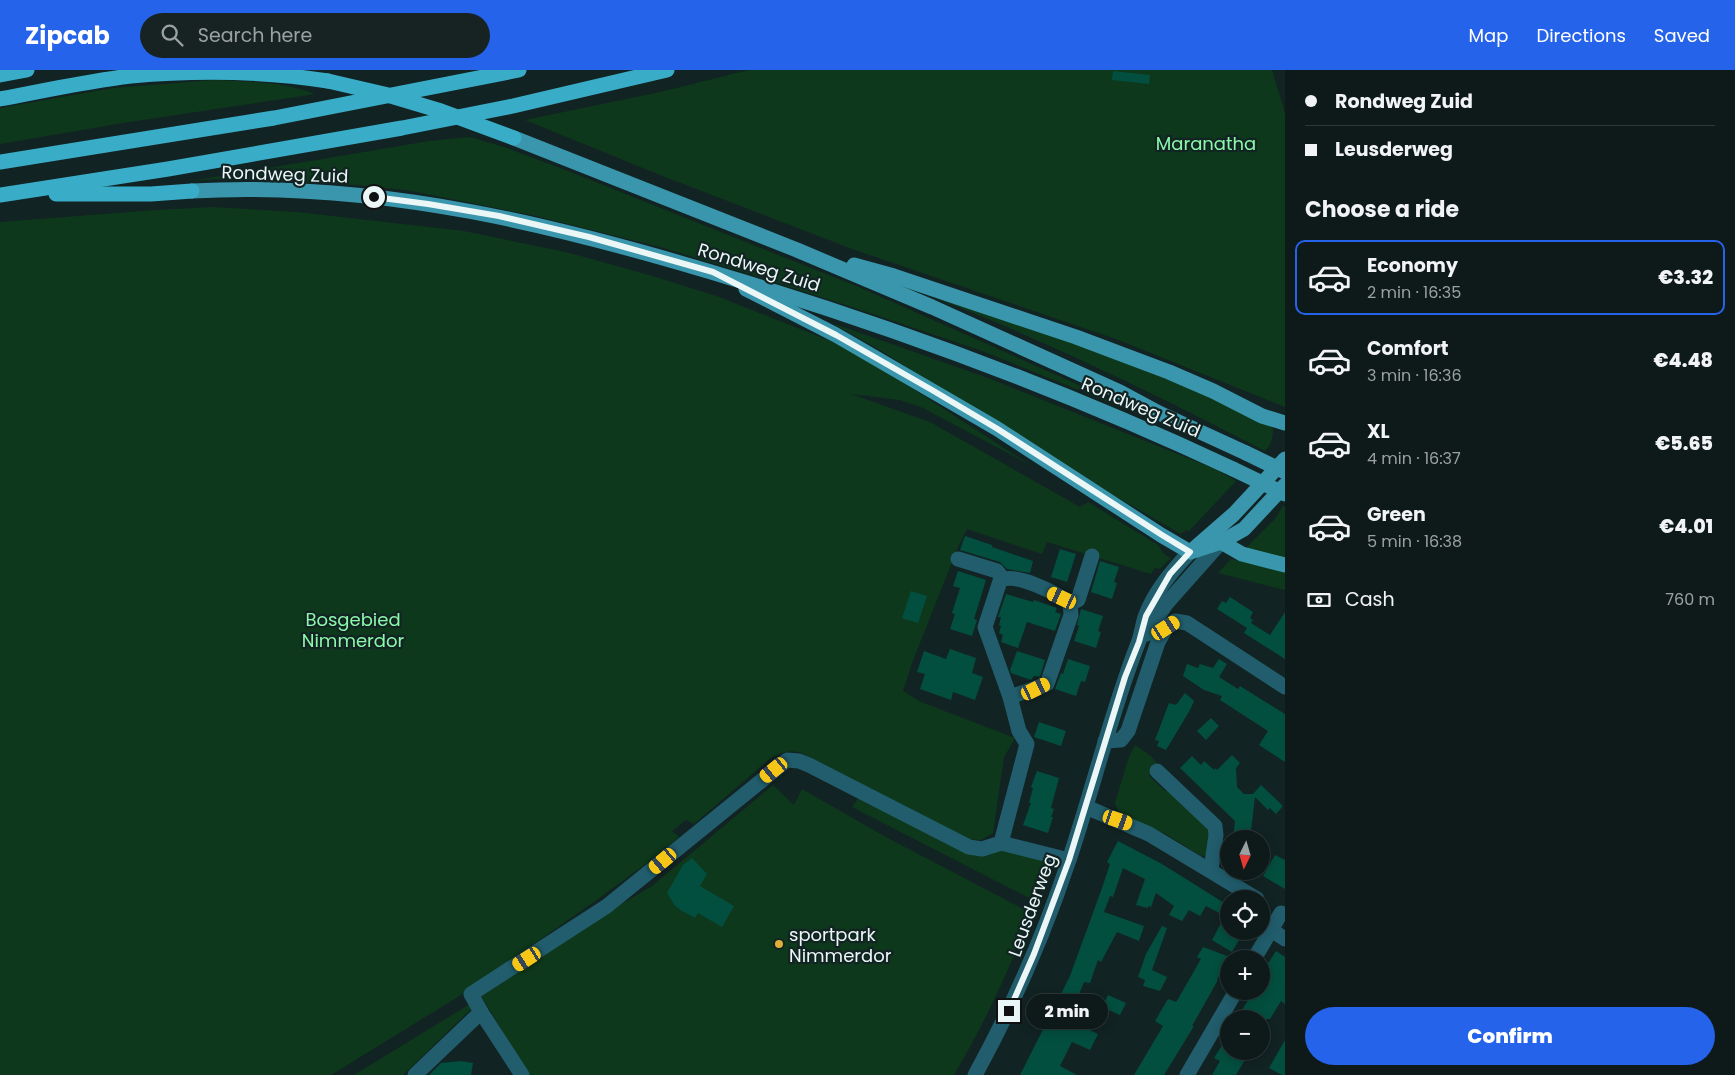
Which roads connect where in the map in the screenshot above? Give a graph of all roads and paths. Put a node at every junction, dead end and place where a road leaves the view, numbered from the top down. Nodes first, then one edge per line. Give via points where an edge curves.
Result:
1 (27, 70) edge
2 (302, 70) edge
3 (519, 70) edge
4 (667, 70) edge
5 (0, 75) edge
6 (328, 81) junction
7 (0, 99) edge
8 (514, 138) joint
9 (0, 162) edge
10 (192, 191) joint
11 (4, 194) edge
12 (797, 250) junction
13 (713, 272) junction
14 (1285, 423) edge
15 (1285, 463) edge
16 (1285, 485) edge
17 (1285, 494) edge
18 (1234, 514) junction
19 (1222, 542) junction
20 (1190, 552) junction
21 (1092, 556) dead end
22 (958, 559) dead end
23 (1285, 565) edge
24 (1003, 579) junction
25 (1070, 603) junction
26 (1150, 619) junction
27 (1285, 687) edge
28 (1010, 697) junction
29 (1105, 741) junction
30 (1157, 771) dead end
31 (1086, 807) junction
32 (1001, 843) junction
33 (1069, 860) junction
34 (1211, 869) junction
35 (1243, 890) edge
36 (1270, 906) edge
37 (1283, 914) edge
38 (1271, 930) junction
39 (1285, 939) edge
40 (1259, 950) edge
41 (1231, 1000) edge
42 (481, 1012) junction
43 (415, 1075) edge
44 (522, 1075) edge
45 (975, 1075) edge
46 (1187, 1075) edge

1 - 5 highway
2 - 6 highway
3 - 9 highway via 274,118
4 - 11 highway via 402,128
6 - 7 highway via 258,73 175,73 130,76
6 - 8 highway, bridge via 441,111
8 - 12 main road, Rondweg Zuid
10 - 11 highway
10 - 13 main road, Rondweg Zuid via 320,193 458,208 589,237
12 - 14 main road via 894,276 1076,337 1169,372 1262,416
12 - 15 main road, Rondweg Zuid, bridge via 1055,362 1246,453
13 - 17 main road, Rondweg Zuid, bridge via 886,328 1047,388 1178,443
13 - 20 main road via 836,335 932,390
15 - 18 main road, Leusderweg
16 - 19 main road, Leusderweg via 1244,528
18 - 19 main road, Leusderweg
18 - 20 main road, Leusderweg
19 - 20 main road
19 - 23 main road via 1242,554
19 - 26 street, Leusderweg
20 - 26 street, Leusderweg via 1170,574
21 - 25 street via 1078,600
22 - 24 street via 997,571
24 - 25 street via 1019,579
24 - 28 street via 985,627
25 - 28 street via 1071,615 1047,684
26 - 29 street, Leusderweg via 1146,638 1139,642 1125,677
27 - 29 street via 1187,623 1176,622 1166,628 1158,642 1128,731 1121,740
28 - 32 street via 1020,732 1027,744
29 - 31 street, Leusderweg
30 - 34 street via 1215,826
31 - 33 street, Leusderweg
31 - 34 street via 1149,834
32 - 33 street
32 - 42 street via 982,849 969,847 809,765 787,760 607,906 472,994
33 - 45 street, Leusderweg via 1031,963
34 - 35 street
36 - 37 street
37 - 38 street
38 - 39 street
38 - 40 street
41 - 46 street
42 - 43 street
42 - 44 street

